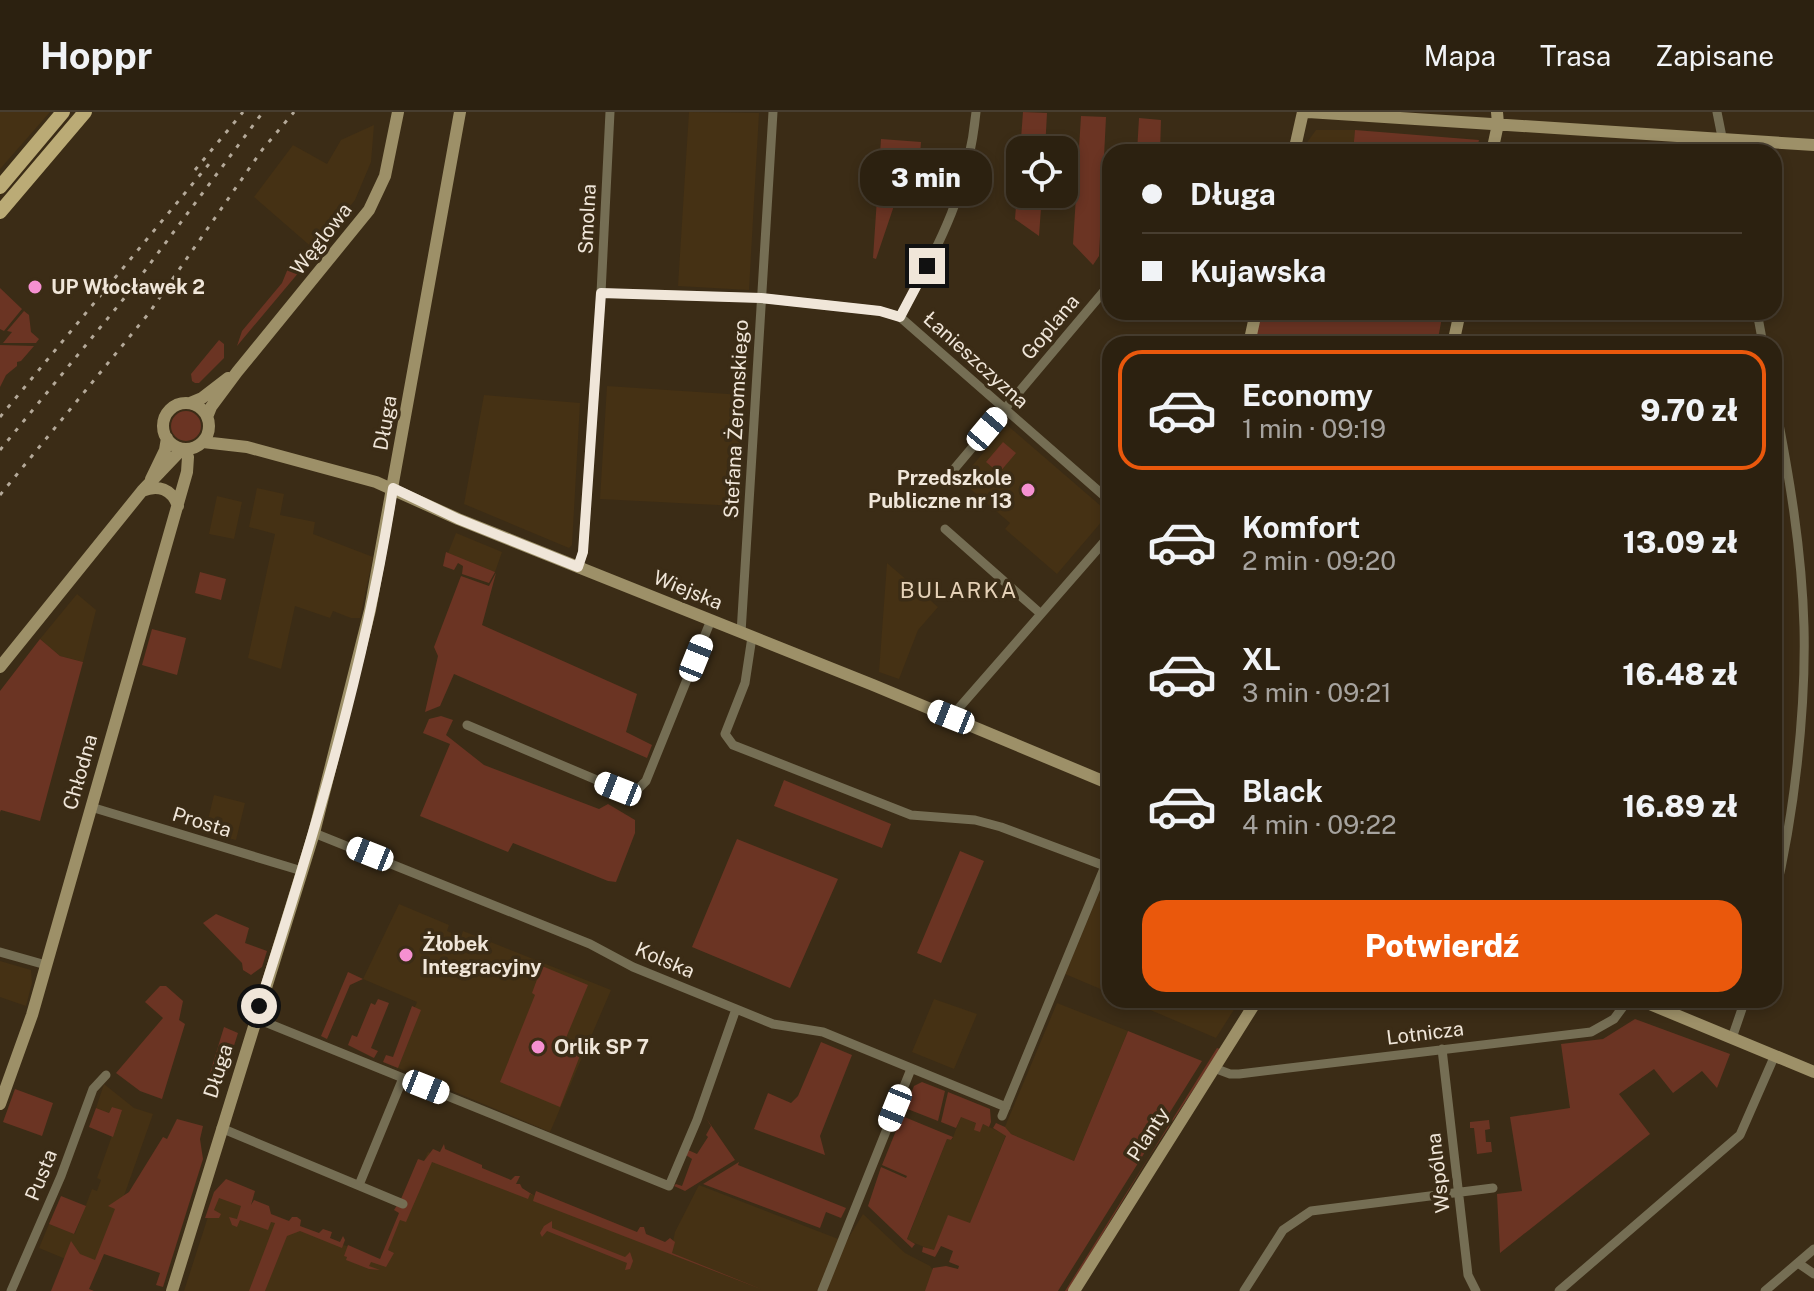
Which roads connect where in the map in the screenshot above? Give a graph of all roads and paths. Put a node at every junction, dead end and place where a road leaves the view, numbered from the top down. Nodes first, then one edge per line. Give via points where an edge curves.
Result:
1 (63, 112) edge
2 (85, 112) edge
3 (398, 112) edge
4 (460, 112) edge
5 (610, 112) edge
6 (773, 112) edge
7 (976, 112) edge
8 (1306, 112) edge
9 (1717, 112) edge
10 (1498, 118) edge
11 (1296, 144) edge
12 (1493, 144) edge
13 (1715, 144) edge
14 (1723, 144) edge
15 (1782, 145) edge
16 (1814, 145) edge
17 (0, 187) edge
18 (0, 212) edge
19 (601, 293) junction
20 (1102, 293) edge
21 (761, 298) junction
22 (900, 317) junction
23 (237, 372) junction
24 (190, 403) junction
25 (1004, 409) junction
26 (208, 420) junction
27 (167, 438) junction
28 (203, 442) junction
29 (247, 447) junction
30 (184, 449) junction
31 (1782, 454) edge
32 (955, 468) dead end
33 (146, 486) junction
34 (393, 488) junction
35 (1102, 494) edge
36 (178, 506) junction
37 (945, 529) dead end
38 (1102, 544) edge
39 (578, 567) junction
40 (1041, 614) junction
41 (711, 620) junction
42 (746, 635) junction
43 (0, 667) edge
44 (951, 717) junction
45 (467, 725) dead end
46 (1102, 781) edge
47 (91, 807) junction
48 (314, 833) junction
49 (1782, 857) edge
50 (1102, 865) edge
51 (302, 871) junction
52 (1102, 873) edge
53 (0, 952) edge
54 (46, 965) junction
55 (1252, 1008) edge
56 (1622, 1008) edge
57 (1659, 1008) edge
58 (1742, 1008) edge
59 (736, 1009) junction
60 (255, 1018) junction
61 (1732, 1038) junction
62 (1442, 1049) junction
63 (1775, 1055) junction
64 (1214, 1068) junction
65 (911, 1069) junction
66 (1814, 1072) edge
67 (106, 1075) dead end
68 (403, 1078) junction
69 (0, 1104) edge
70 (221, 1128) junction
71 (359, 1185) junction
72 (1493, 1188) dead end
73 (1459, 1192) junction
74 (403, 1204) dead end
75 (1814, 1249) edge
76 (1798, 1263) junction
77 (1814, 1274) edge
78 (11, 1291) edge
79 (172, 1291) edge
80 (822, 1291) edge
81 (1074, 1291) edge
82 (1244, 1291) edge
83 (1476, 1291) edge
84 (1559, 1291) edge
85 (1765, 1291) edge

1 - 17 main road
2 - 18 main road
3 - 23 street, Węglowa via 385,176 369,210
4 - 34 street, Długa
5 - 19 street, Smolna
6 - 21 street, Stefana Żeromskiego
7 - 22 street via 971,156 955,209
8 - 10 street
8 - 11 street
9 - 14 street
10 - 12 street
10 - 13 street
15 - 16 street
19 - 21 street, Łanieszczyzna
19 - 39 street, Smolna
20 - 25 street, Goplana
21 - 22 street, Łanieszczyzna
21 - 42 street, Stefana Żeromskiego
22 - 25 street, Łanieszczyzna
23 - 24 street, Węglowa
23 - 26 street, Węglowa via 211,407
24 - 26 street
24 - 27 street via 167,414
25 - 32 street, Goplana
25 - 35 street, Łanieszczyzna
26 - 28 street
26 - 29 street, Wiejska
27 - 30 street
27 - 33 street
28 - 29 street, Wiejska
28 - 30 street
29 - 34 street, Wiejska
30 - 33 street
30 - 36 street, Chłodna via 189,466
31 - 49 street via 1795,523 1804,628 1799,742
33 - 36 street via 162,488
33 - 43 street
34 - 39 street, Wiejska
34 - 48 street, Długa via 370,610
36 - 47 street, Chłodna
37 - 40 street
38 - 40 street
39 - 41 street, Wiejska
40 - 44 street
41 - 42 street, Wiejska
41 - 45 street via 646,781 637,790 618,789
42 - 44 street, Wiejska
42 - 50 street, Stefana Żeromskiego via 745,683 725,734 733,745 904,813 975,820
44 - 46 street, Wiejska
47 - 51 street, Prosta
47 - 54 street, Chłodna
48 - 51 street, Długa
48 - 59 street, Kolska
51 - 60 street, Długa
52 - 65 street, Kolska via 1004,1112
53 - 54 street
54 - 69 street, Chłodna
55 - 64 street, Planty
56 - 62 street, Lotnicza via 1591,1032
57 - 61 street
58 - 61 street
59 - 65 street, Kolska via 773,1024 823,1032
59 - 68 street via 669,1186
60 - 68 street
60 - 70 street, Długa
61 - 63 street
62 - 64 street, Lotnicza via 1239,1074
62 - 73 street, Wspólna
63 - 66 street
63 - 84 street via 1740,1135
64 - 81 street, Planty
65 - 80 street
67 - 78 street, Pusta via 93,1089
68 - 71 street
70 - 71 street
70 - 79 street, Długa
71 - 74 street
72 - 73 street
73 - 82 street via 1311,1211 1283,1230
73 - 83 street, Wspólna via 1468,1275
75 - 76 street
76 - 77 street
76 - 85 street

